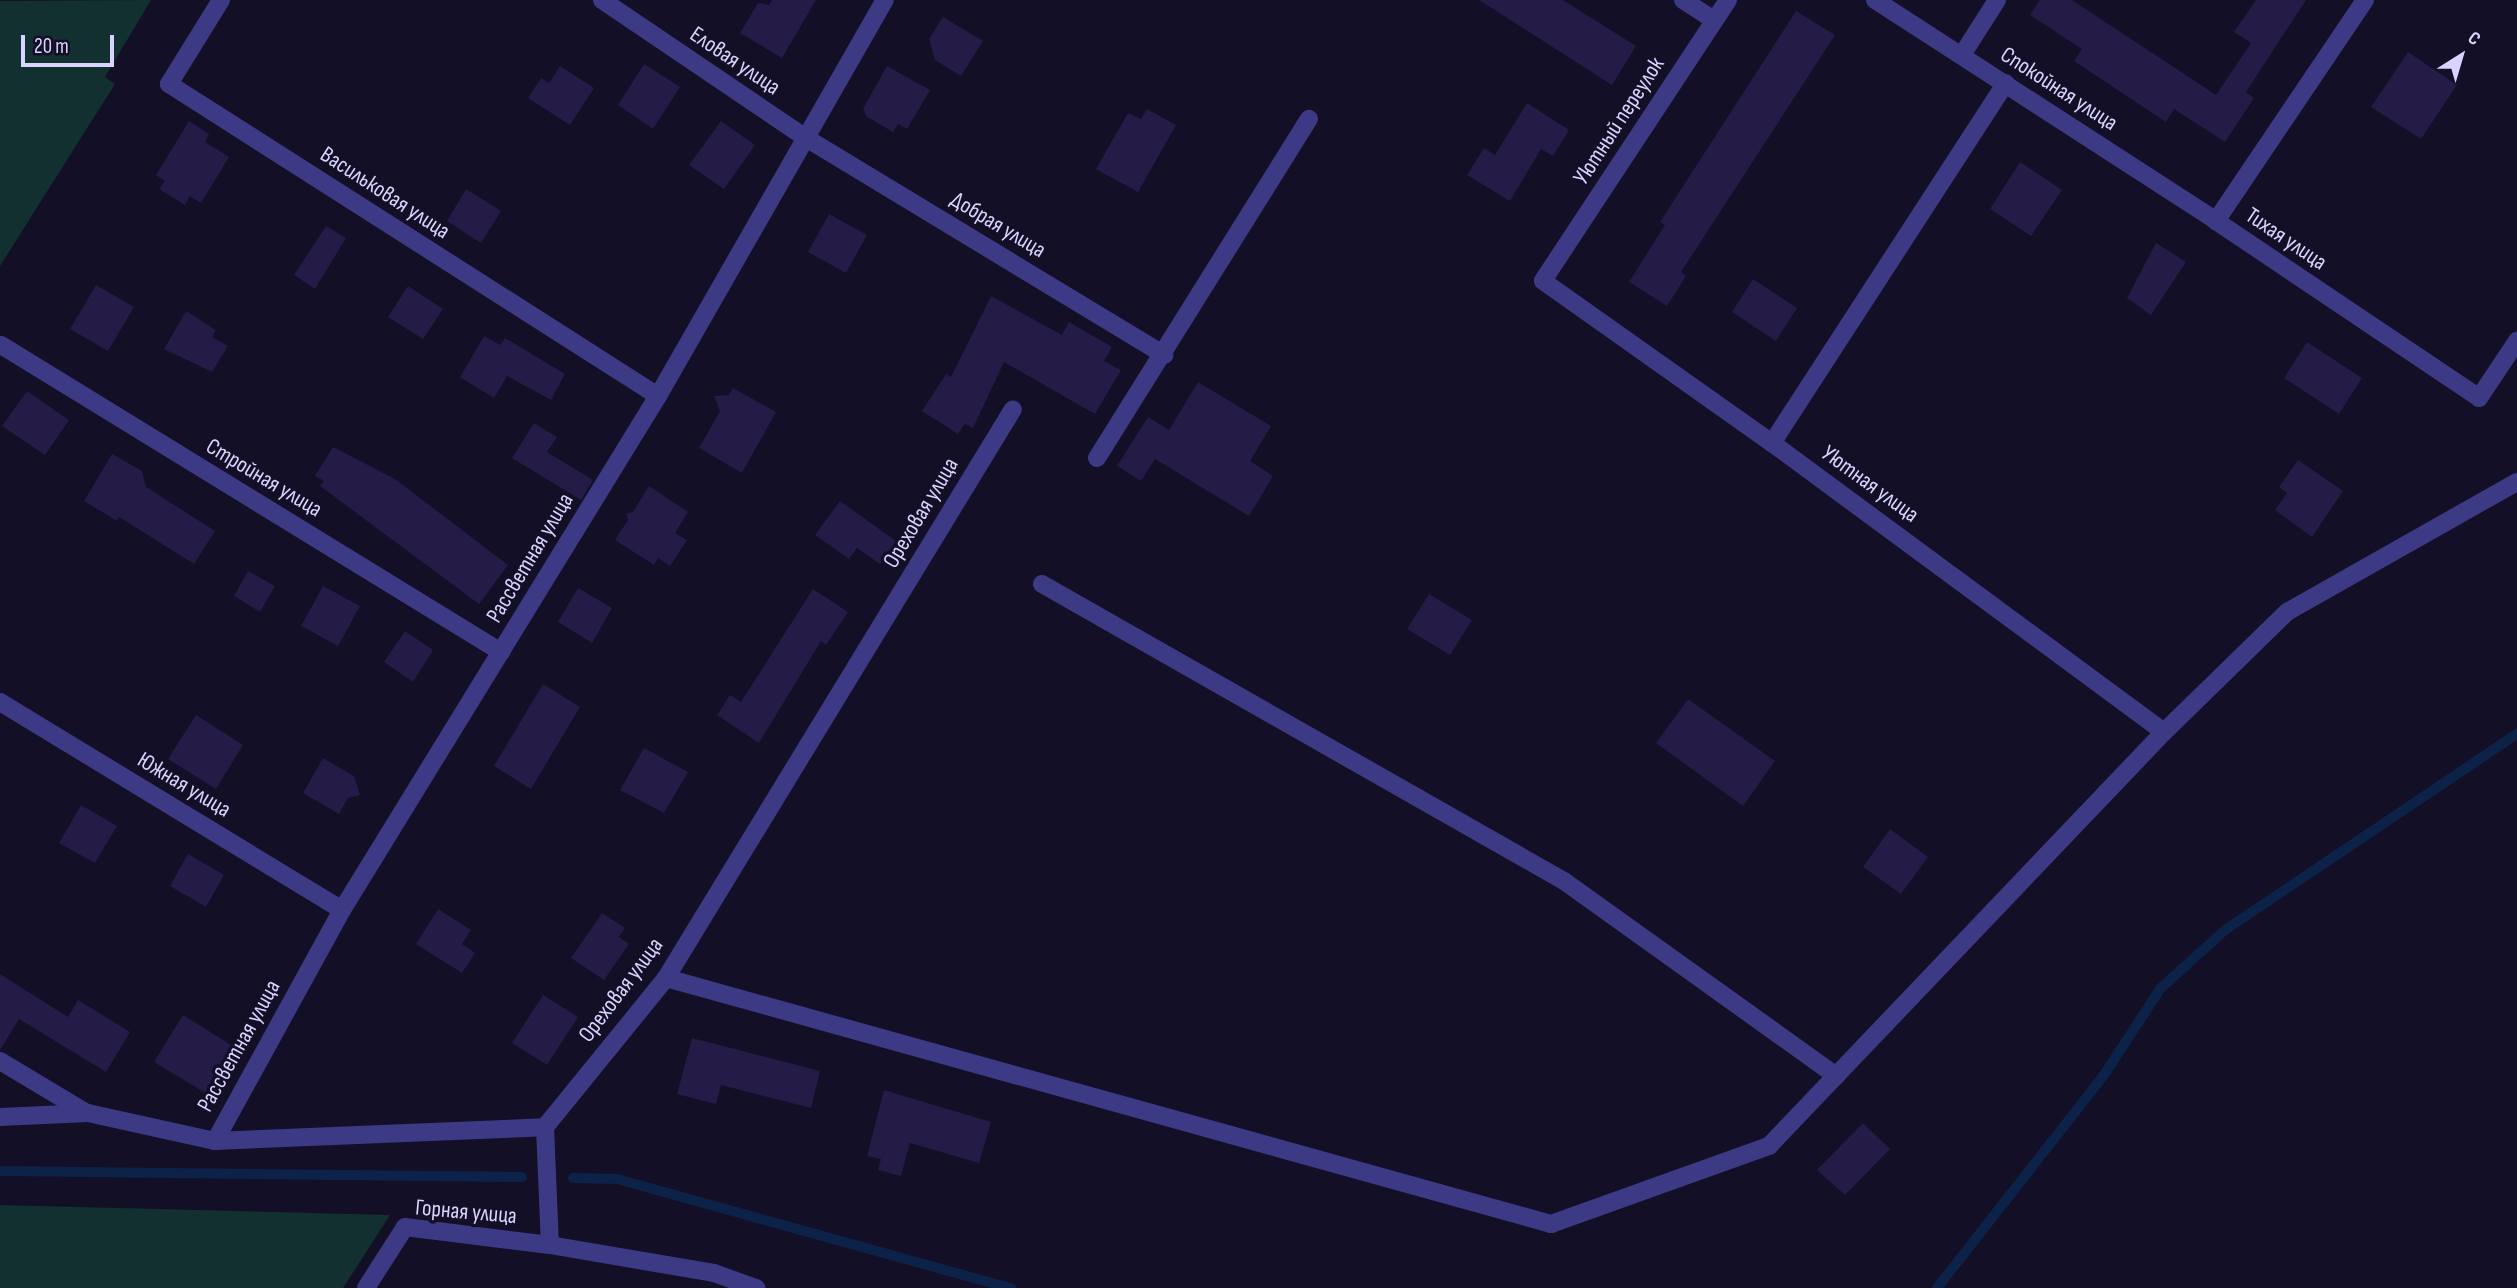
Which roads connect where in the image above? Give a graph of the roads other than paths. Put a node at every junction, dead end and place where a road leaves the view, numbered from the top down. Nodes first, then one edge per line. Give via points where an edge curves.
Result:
1 (221, 0) edge
2 (603, 0) edge
3 (885, 0) edge
4 (1683, 0) edge
5 (1728, 0) edge
6 (1875, 0) edge
7 (1997, 0) edge
8 (2365, 0) edge
9 (1714, 20) junction
10 (1962, 55) junction
11 (2006, 83) junction
12 (1309, 119) dead end
13 (806, 138) junction
14 (2216, 222) junction
15 (1543, 281) joint
16 (2517, 341) edge
17 (1, 345) edge
18 (1164, 355) junction
19 (658, 396) junction
20 (1013, 409) dead end
21 (1772, 443) junction
22 (1097, 458) dead end
23 (2517, 482) edge
24 (1042, 584) dead end
25 (501, 652) junction
26 (0, 702) edge
27 (2164, 732) junction
28 (342, 910) junction
29 (666, 978) junction
30 (0, 1060) edge
31 (1836, 1076) junction
32 (88, 1113) junction
33 (0, 1117) edge
34 (545, 1127) junction
35 (215, 1141) junction
36 (550, 1245) junction
37 (366, 1288) edge
38 (755, 1288) edge

1 - 19 street, Васильковая улица via 169,84
2 - 13 street, Еловая улица
3 - 13 street, Рассветная улица
4 - 9 street
5 - 9 street
6 - 10 street, Спокойная улица
7 - 10 street
8 - 14 street, Тихая улица
9 - 15 street, Уютный переулок
10 - 11 street, Спокойная улица
11 - 14 street, Спокойная улица
11 - 21 street
12 - 18 street
13 - 18 street, Добрая улица
13 - 19 street, Рассветная улица
14 - 16 street, Тихая улица via 2479,398
15 - 21 street, Уютная улица
17 - 25 street, Стройная улица
18 - 22 street
19 - 25 street, Рассветная улица
20 - 29 street, Ореховая улица
21 - 27 street, Уютная улица
23 - 27 street via 2287,612
24 - 31 street via 1564,881
25 - 28 street, Рассветная улица
26 - 28 street, Южная улица
27 - 31 street
28 - 35 street, Рассветная улица
29 - 31 street via 1551,1224 1769,1146
29 - 34 street, Ореховая улица
30 - 32 street
32 - 33 street
32 - 35 street
34 - 35 street
34 - 36 street
36 - 37 street, Горная улица via 405,1227
36 - 38 street via 714,1273

